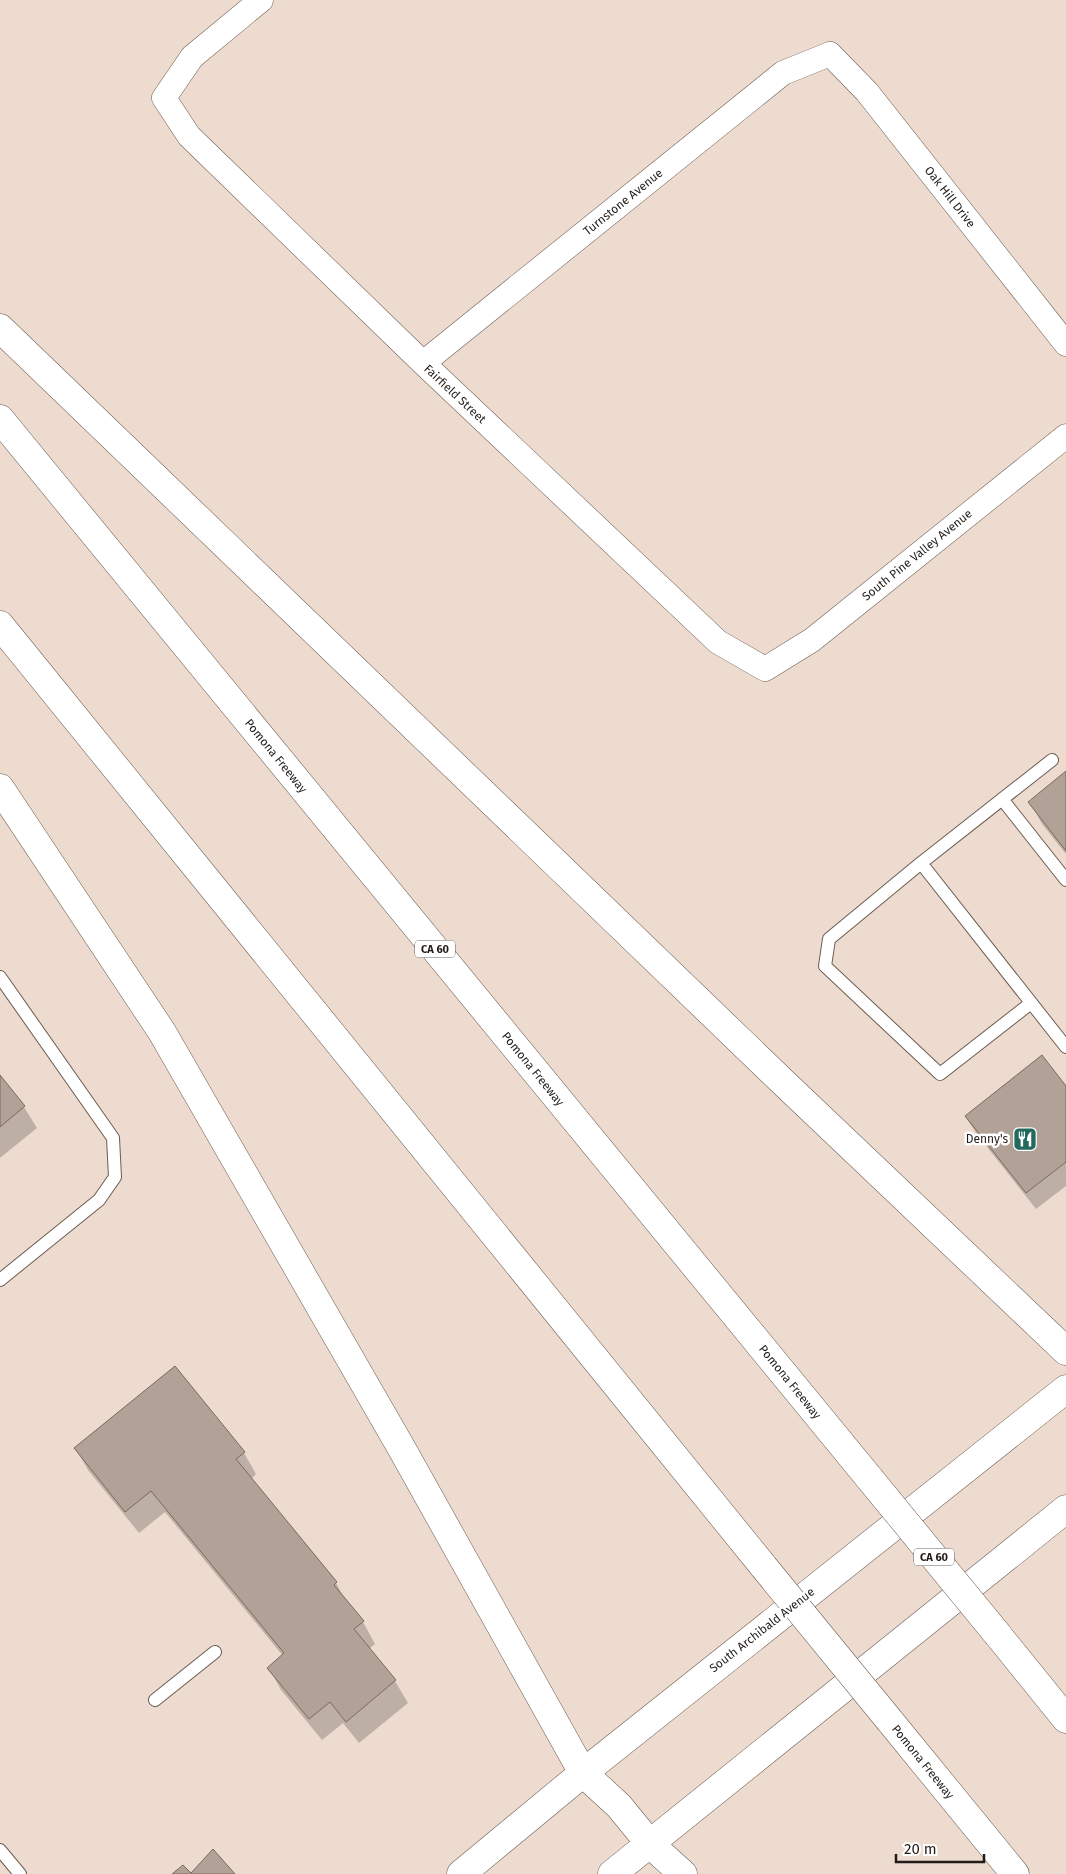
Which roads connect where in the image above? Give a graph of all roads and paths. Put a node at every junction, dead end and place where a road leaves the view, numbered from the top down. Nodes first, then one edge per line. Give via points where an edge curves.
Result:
1 (261, 0) edge
2 (830, 54) joint
3 (0, 328) edge
4 (1066, 344) edge
5 (423, 363) junction
6 (0, 419) edge
7 (1066, 436) edge
8 (0, 625) edge
9 (765, 669) joint
10 (1052, 760) dead end
11 (0, 788) edge
12 (1002, 799) junction
13 (921, 863) junction
14 (1066, 880) edge
15 (0, 977) edge
16 (1031, 1003) junction
17 (1066, 1047) edge
18 (0, 1280) edge
19 (1066, 1351) edge
20 (1066, 1389) edge
21 (1066, 1509) edge
22 (214, 1652) dead end
23 (155, 1700) dead end
24 (1066, 1719) edge
25 (583, 1773) junction
26 (650, 1844) junction
27 (0, 1850) edge
28 (20, 1874) edge
29 (461, 1874) edge
30 (612, 1874) edge
31 (683, 1874) edge
32 (1015, 1874) edge

1 - 5 street, Fairfield Street via 192,57 164,98 189,136
2 - 4 street, Oak Hill Drive via 867,92
2 - 5 street, Turnstone Avenue via 783,73
3 - 19 main road
5 - 9 street, Fairfield Street via 718,642
6 - 24 main road, Pomona Freeway / CA 60, bridge
7 - 9 street, South Pine Valley Avenue via 812,640
8 - 32 main road, Pomona Freeway, bridge
10 - 12 lane
11 - 25 main road via 162,1032 402,1449
12 - 13 lane
12 - 14 lane
13 - 16 lane
13 - 16 lane via 829,939 825,966 940,1074
15 - 18 lane via 113,1138 114,1177 99,1200
16 - 17 lane
20 - 25 main road, South Archibald Avenue
21 - 26 main road
22 - 23 lane
25 - 26 main road via 619,1806
25 - 29 main road, South Archibald Avenue
26 - 30 main road
26 - 31 main road
27 - 28 lane

